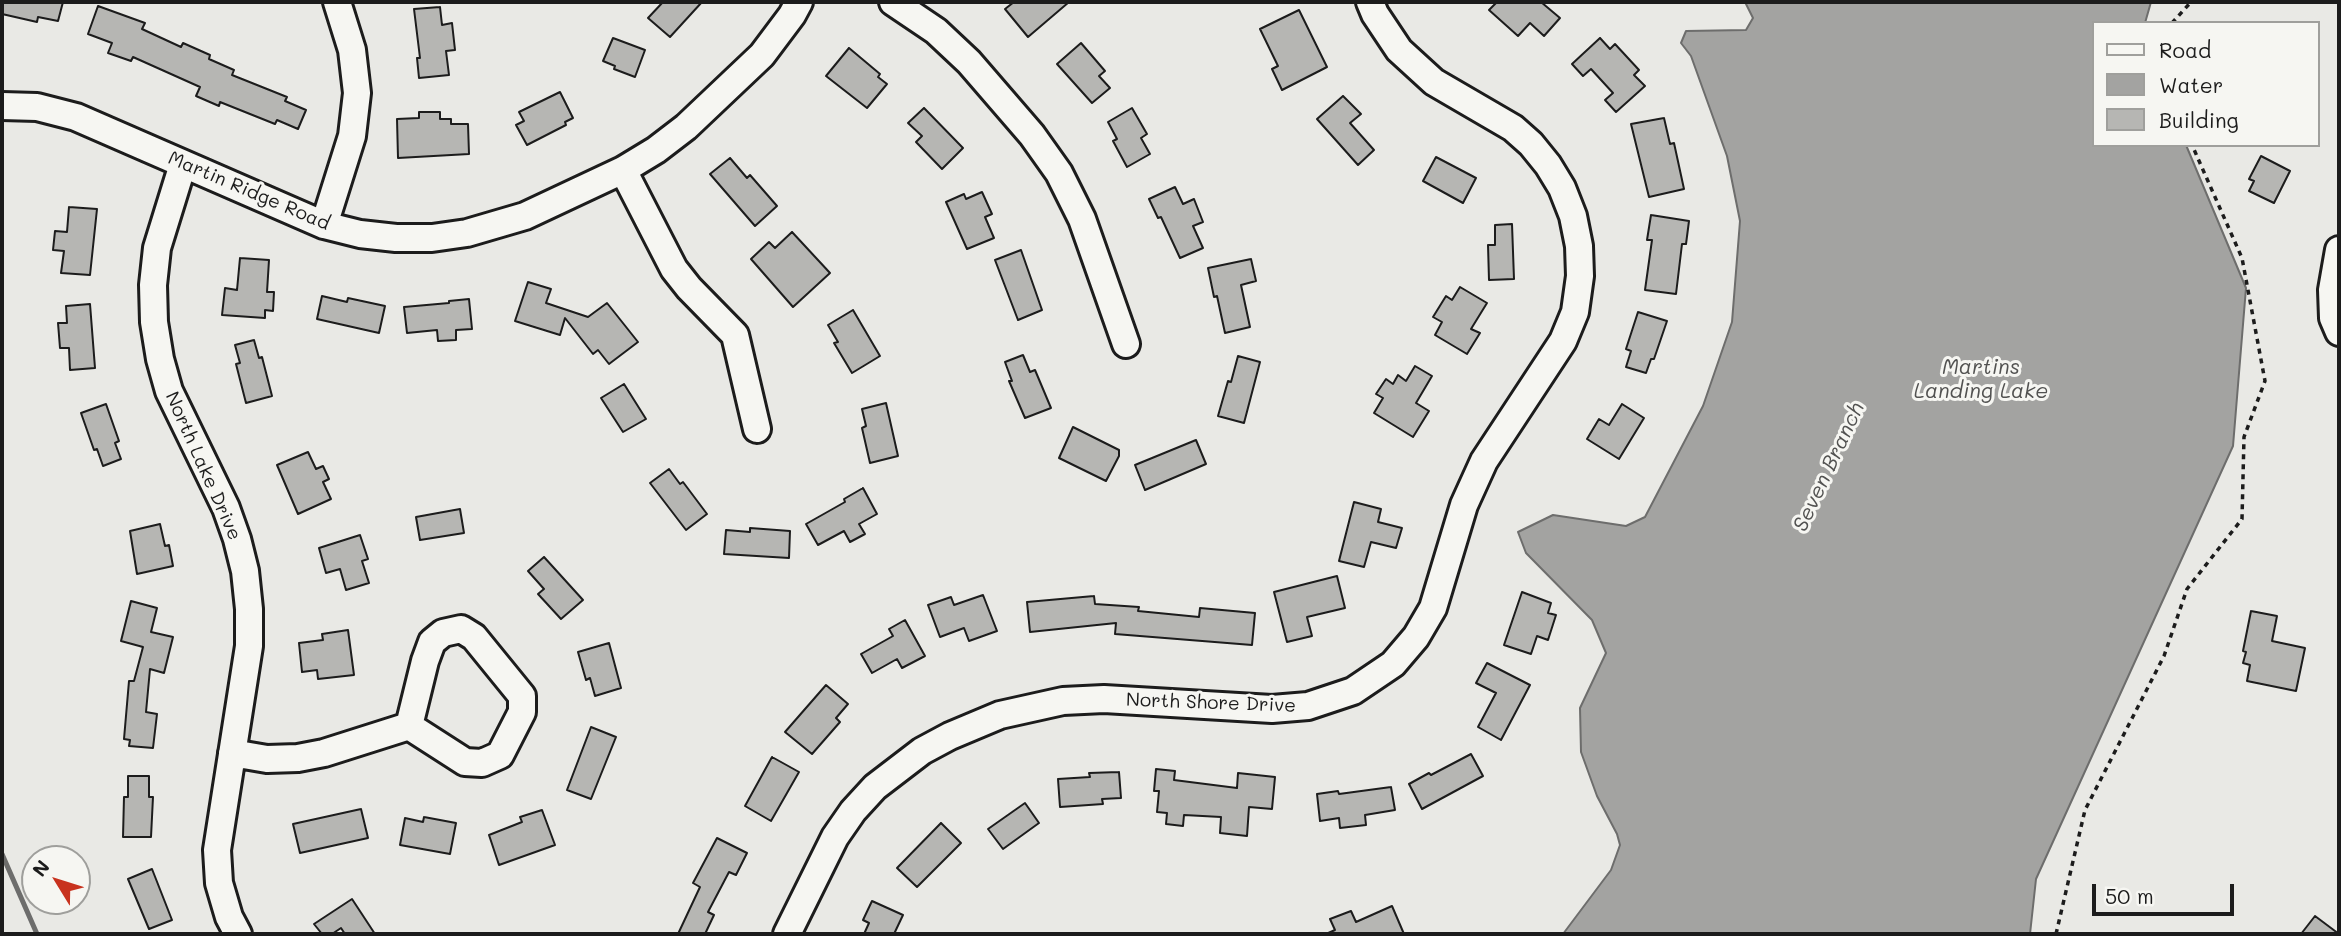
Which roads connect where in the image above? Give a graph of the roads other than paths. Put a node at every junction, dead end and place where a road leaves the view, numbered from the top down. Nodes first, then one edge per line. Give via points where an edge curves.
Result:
1 (337, 2) edge
2 (799, 2) edge
3 (892, 2) edge
4 (1370, 2) edge
5 (2, 106) edge
6 (183, 164) junction
7 (623, 170) junction
8 (324, 225) junction
9 (2339, 250) edge
10 (2339, 332) edge
11 (1126, 344) dead end
12 (757, 429) dead end
13 (409, 726) junction
14 (232, 753) junction
15 (238, 934) edge
16 (787, 934) edge

1 - 8 street via 352,50 357,93 352,136
2 - 7 street, Martin Ridge Road via 752,64 686,127
3 - 11 street via 936,31 969,62 1059,173 1082,219
4 - 16 street, North Shore Drive via 1399,50 1434,82 1513,128 1531,144 1562,188 1579,246 1574,312 1563,341 1484,461 1464,505 1433,608 1416,637 1392,664 1353,691 1308,706 1272,709 1104,699 1063,701 1000,715 950,736 912,758 853,811 835,837
5 - 6 street, Martin Ridge Road via 37,107 76,117
6 - 8 street, Martin Ridge Road
6 - 14 street, North Lake Drive via 157,248 154,323 169,391 226,508 245,571 249,646
7 - 8 street, Martin Ridge Road via 525,216 467,233 396,238
7 - 12 street via 674,269 735,335
9 - 10 street via 2332,290 2333,318
13 - 13 street via 425,661 432,642 443,633 461,629 474,638 522,696 522,712 500,755 482,763 465,762
13 - 14 street via 298,758
14 - 15 street, North Lake Drive via 217,850 219,883

